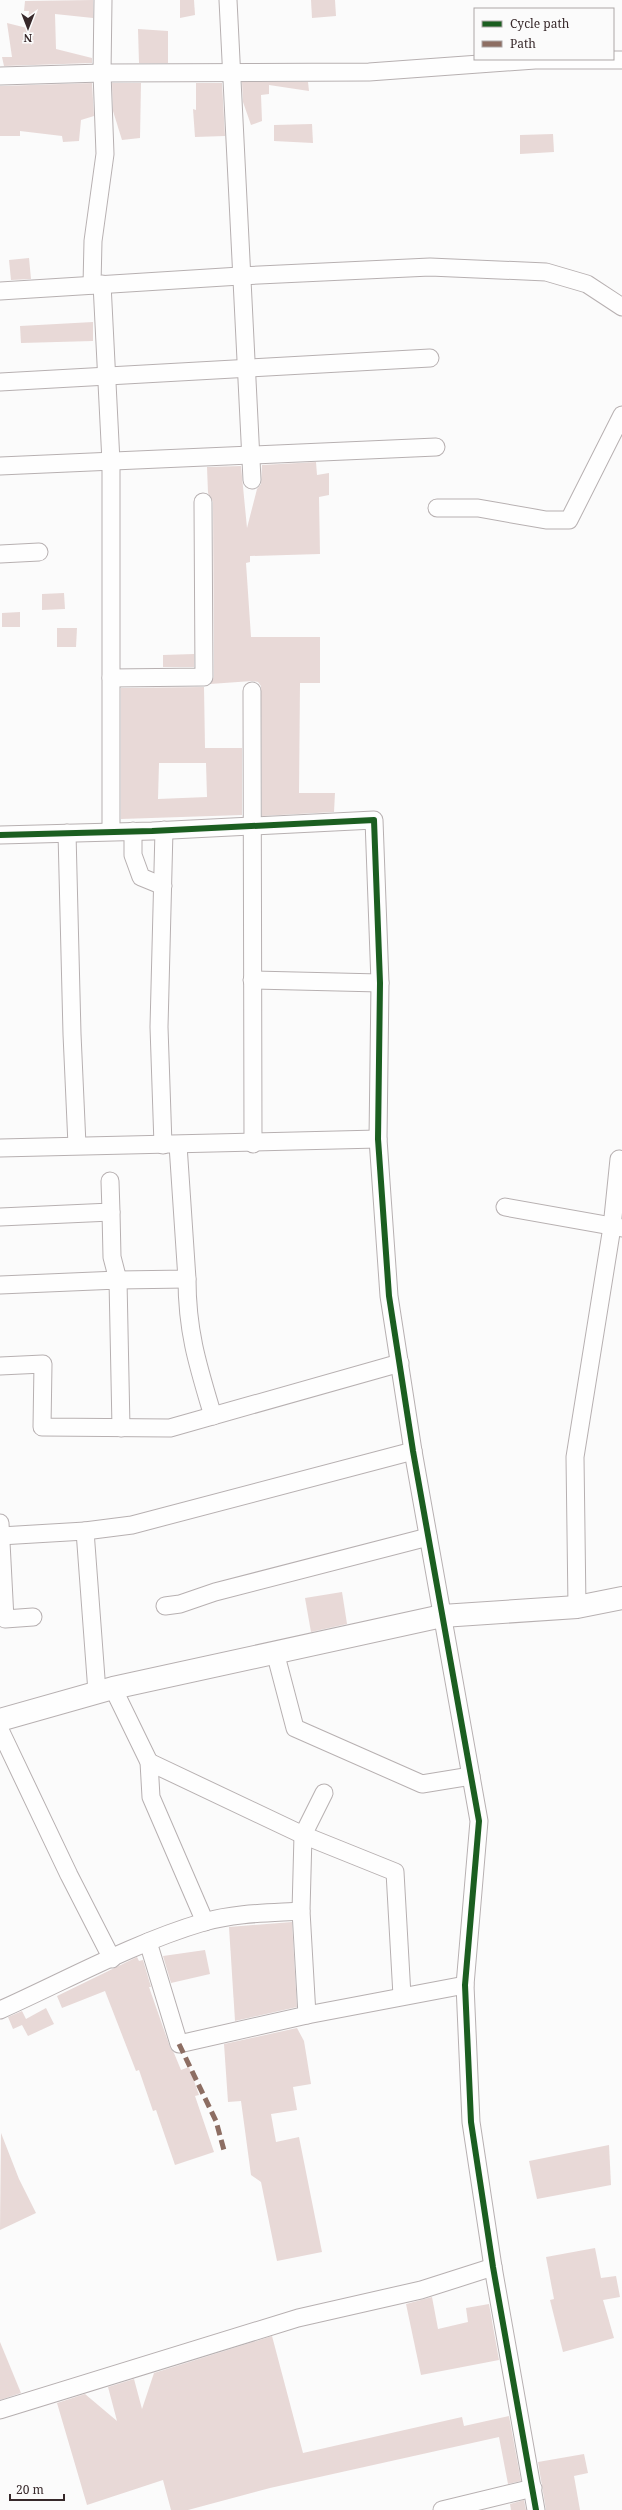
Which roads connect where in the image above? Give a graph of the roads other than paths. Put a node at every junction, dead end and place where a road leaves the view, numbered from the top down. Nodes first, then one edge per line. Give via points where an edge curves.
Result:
1 (103, 0) edge
2 (228, 0) edge
3 (622, 60) edge
4 (231, 72) junction
5 (102, 73) junction
6 (0, 76) edge
7 (240, 276) junction
8 (97, 285) junction
9 (0, 291) edge
10 (622, 308) edge
11 (430, 358) dead end
12 (246, 369) junction
13 (105, 377) junction
14 (0, 382) edge
15 (622, 415) edge
16 (436, 447) dead end
17 (251, 455) junction
18 (111, 462) junction
19 (0, 466) edge
20 (252, 480) dead end
21 (203, 502) dead end
22 (437, 508) dead end
23 (38, 552) dead end
24 (0, 554) edge
25 (111, 678) junction
26 (252, 691) dead end
27 (251, 826) junction
28 (164, 830) junction
29 (111, 831) junction
30 (134, 831) junction
31 (67, 833) junction
32 (0, 834) edge
33 (163, 886) junction
34 (252, 980) junction
35 (380, 983) junction
36 (378, 1139) junction
37 (253, 1144) junction
38 (77, 1145) junction
39 (171, 1145) junction
40 (0, 1148) edge
41 (619, 1159) dead end
42 (110, 1181) dead end
43 (505, 1207) dead end
44 (111, 1212) junction
45 (0, 1217) edge
46 (617, 1227) edge
47 (187, 1279) junction
48 (118, 1280) junction
49 (0, 1285) edge
50 (400, 1363) junction
51 (0, 1366) edge
52 (213, 1416) junction
53 (121, 1428) junction
54 (413, 1451) junction
55 (85, 1531) junction
56 (0, 1532) edge
57 (428, 1537) junction
58 (622, 1598) edge
59 (165, 1606) dead end
60 (577, 1607) junction
61 (442, 1616) junction
62 (33, 1617) dead end
63 (275, 1652) junction
64 (105, 1690) junction
65 (0, 1720) edge
66 (0, 1730) edge
67 (149, 1762) junction
68 (471, 1776) junction
69 (324, 1793) dead end
70 (303, 1835) junction
71 (301, 1911) junction
72 (205, 1922) junction
73 (148, 1942) junction
74 (112, 1959) junction
75 (465, 1985) junction
76 (402, 1996) junction
77 (0, 2010) edge
78 (307, 2015) junction
79 (493, 2267) junction
80 (0, 2410) edge
81 (533, 2488) junction
82 (442, 2510) edge
83 (536, 2510) edge

1 - 5 street
2 - 4 street
3 - 4 street via 535,60 369,72
4 - 5 street
4 - 7 street
5 - 6 street
5 - 8 street via 106,109 106,154 93,241
7 - 8 street
7 - 10 street via 430,267 546,272 587,284
7 - 12 street
8 - 9 street
8 - 13 street
11 - 12 street
12 - 13 street
12 - 17 street
13 - 14 street
13 - 18 street
15 - 22 street via 569,520 546,520 478,508
16 - 17 street
17 - 18 street
17 - 20 street
18 - 19 street
18 - 25 street
21 - 25 street via 204,677
23 - 24 street
25 - 29 street
26 - 27 street
27 - 28 street
27 - 34 street
27 - 35 street via 374,820
28 - 30 street
28 - 33 street
29 - 30 street
29 - 31 street
30 - 33 street via 133,855 141,877
31 - 32 street
31 - 38 street
33 - 39 street via 159,1027
34 - 35 street
34 - 37 street
35 - 36 street
36 - 37 street
36 - 50 street via 389,1296
37 - 39 street
38 - 39 street
38 - 40 street
39 - 47 street
41 - 46 street
42 - 44 street
43 - 46 street
44 - 45 street
44 - 48 street via 112,1257
46 - 60 street via 575,1458
47 - 48 street
47 - 52 street via 187,1314 193,1347
48 - 49 street
48 - 53 street
50 - 52 street
50 - 54 street
51 - 53 street via 44,1364 42,1427
52 - 53 street via 170,1428
54 - 55 street via 132,1525
54 - 57 street
55 - 56 street
55 - 64 street
56 - 62 street via 5,1619
57 - 59 street
57 - 61 street
58 - 60 street
60 - 61 street
61 - 63 street
61 - 68 street
63 - 64 street
63 - 68 street via 294,1728 422,1784
64 - 65 street
64 - 67 street
66 - 74 street
67 - 70 street
67 - 72 street via 151,1797
68 - 75 street via 479,1821
69 - 70 street
70 - 71 street
70 - 76 street via 395,1872
71 - 72 street via 233,1916
71 - 78 street
72 - 73 street
73 - 74 street
73 - 78 street via 179,2044
74 - 77 street
75 - 76 street
75 - 79 street via 471,2122
76 - 78 street
79 - 80 street via 421,2290 298,2318
79 - 81 street
81 - 82 street
81 - 83 street

